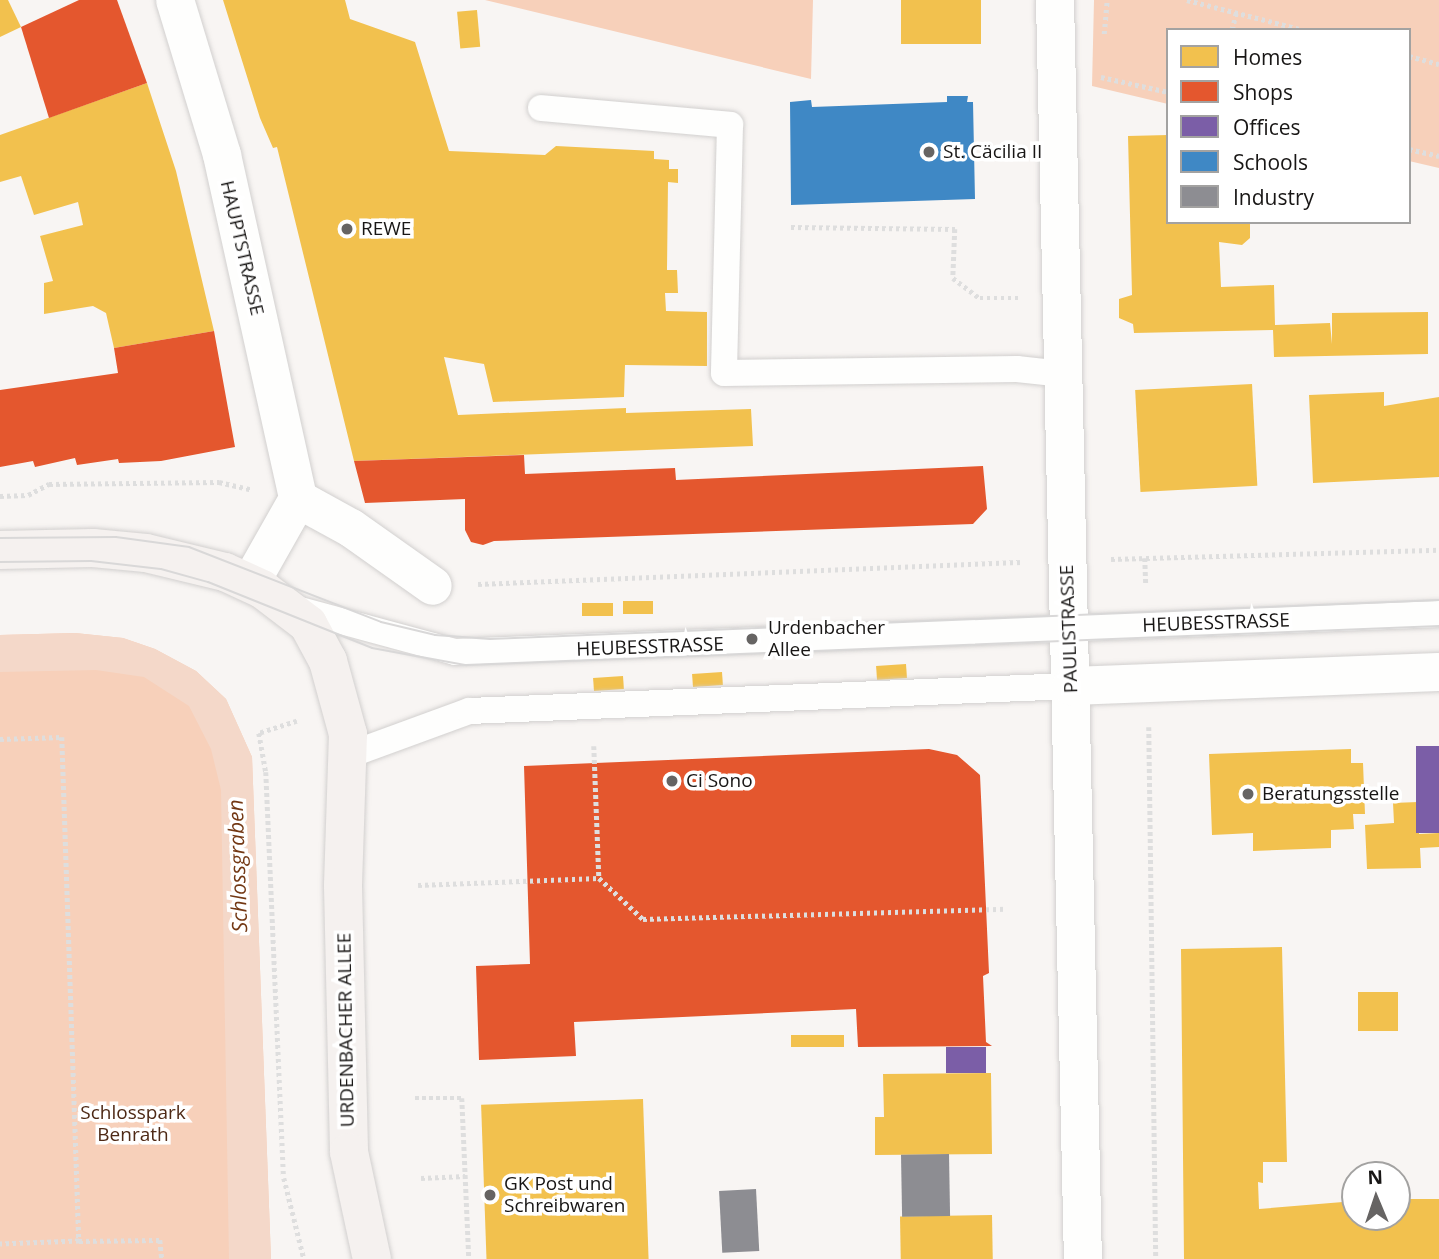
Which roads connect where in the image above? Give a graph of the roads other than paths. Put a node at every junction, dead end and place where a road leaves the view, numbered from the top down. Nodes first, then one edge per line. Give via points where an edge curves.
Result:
1 (175, 0) edge
2 (1055, 0) edge
3 (541, 108) dead end
4 (1062, 374) junction
5 (299, 499) junction
6 (0, 550) edge
7 (251, 582) junction
8 (433, 586) road end
9 (286, 606) junction
10 (1439, 614) edge
11 (1069, 628) junction
12 (1439, 672) edge
13 (1071, 686) junction
14 (349, 755) junction
15 (372, 1259) edge
16 (1083, 1259) edge

1 - 5 street, HAUPTSTRASSE via 222,155
2 - 4 street, PAULISTRASSE
3 - 4 lane via 730,125 724,373 1017,369
4 - 11 street, PAULISTRASSE
5 - 7 street
5 - 8 street via 351,528
6 - 7 main road, URDENBACHER ALLEE via 93,548 146,553
7 - 9 main road, URDENBACHER ALLEE
9 - 11 lane, HEUBESSTRASSE via 455,652
9 - 14 main road, URDENBACHER ALLEE via 308,624 328,661 348,734
10 - 11 lane, HEUBESSTRASSE
11 - 13 street, PAULISTRASSE
12 - 13 street
13 - 14 lane via 469,711
13 - 16 street, PAULISTRASSE
14 - 15 main road, URDENBACHER ALLEE via 343,886 349,1152

